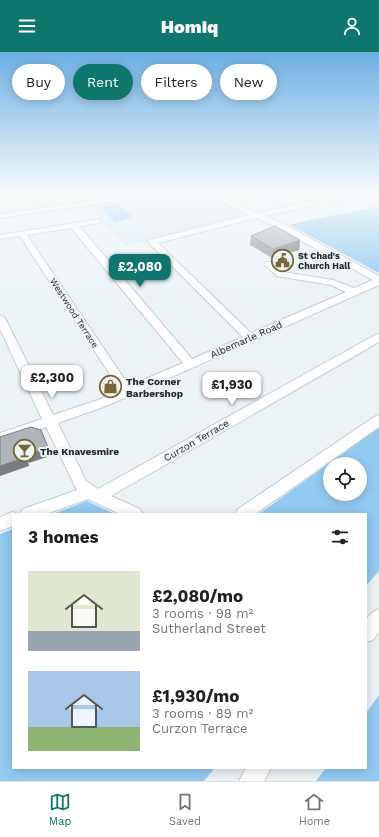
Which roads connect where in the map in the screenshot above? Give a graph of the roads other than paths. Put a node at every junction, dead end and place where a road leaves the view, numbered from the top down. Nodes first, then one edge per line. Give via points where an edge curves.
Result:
1 (67, 226) edge
2 (74, 226) edge
3 (214, 226) edge
4 (281, 226) edge
5 (22, 234) junction
6 (0, 237) edge
7 (269, 264) dead end
8 (379, 281) edge
9 (354, 292) junction
10 (0, 318) edge
11 (379, 336) edge
12 (250, 338) junction
13 (190, 364) junction
14 (127, 392) junction
15 (49, 420) junction
16 (379, 420) edge
17 (0, 438) edge
18 (93, 494) junction
19 (31, 513) edge
20 (133, 513) edge
21 (244, 513) edge
22 (12, 520) edge
23 (0, 524) edge
24 (379, 618) edge
25 (367, 632) edge
26 (259, 769) edge
27 (250, 781) edge

1 - 5 street
2 - 13 street
3 - 12 street via 152,242
4 - 8 street
5 - 6 street
5 - 14 street, Westwood Terrace
7 - 9 street via 280,274 333,283
8 - 9 street, Albemarle Road
9 - 12 street, Albemarle Road
10 - 15 street
11 - 18 street, Curzon Terrace
12 - 13 street, Albemarle Road
13 - 14 street, Albemarle Road
14 - 15 street, Albemarle Road
15 - 17 street, Albemarle Road
15 - 18 street via 77,479
16 - 21 street
18 - 19 street, Curzon Terrace
18 - 20 street
22 - 23 street
24 - 25 street
26 - 27 street

